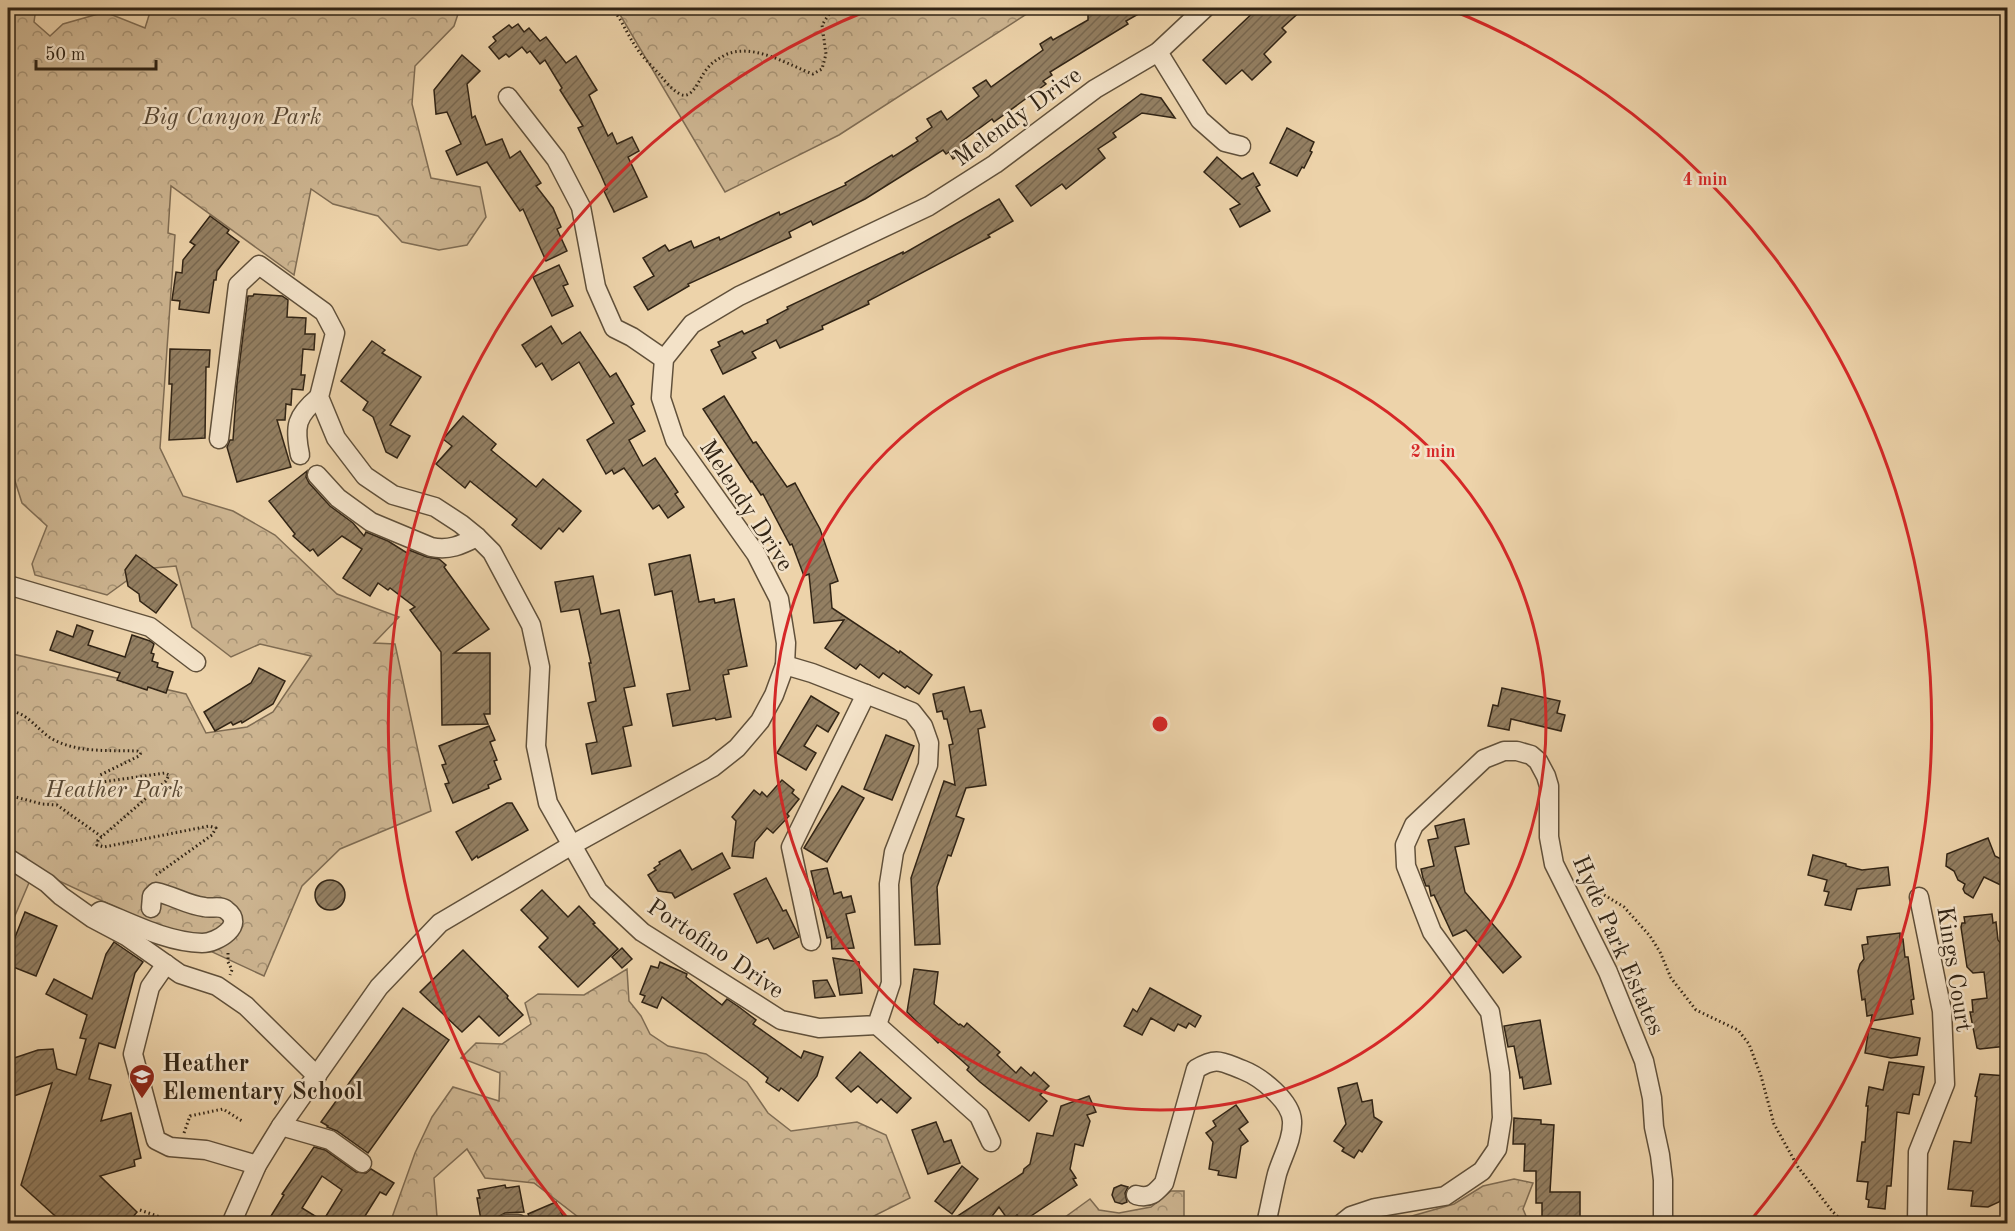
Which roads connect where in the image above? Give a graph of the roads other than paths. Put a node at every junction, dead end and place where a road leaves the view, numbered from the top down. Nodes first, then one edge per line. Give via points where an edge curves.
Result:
1 (1205, 8) edge
2 (1158, 52) junction
3 (508, 98) dead end
4 (1241, 146) dead end
5 (664, 359) junction
6 (319, 397) junction
7 (219, 439) dead end
8 (300, 455) dead end
9 (317, 475) dead end
10 (477, 537) junction
11 (8, 585) edge
12 (196, 662) dead end
13 (785, 665) junction
14 (866, 694) junction
15 (572, 845) junction
16 (8, 858) edge
17 (1919, 897) dead end
18 (151, 908) dead end
19 (92, 918) junction
20 (811, 941) dead end
21 (166, 964) junction
22 (877, 1025) junction
23 (317, 1076) junction
24 (281, 1126) junction
25 (990, 1142) dead end
26 (362, 1163) dead end
27 (257, 1165) junction
28 (1136, 1196) dead end
29 (231, 1224) edge
30 (506, 1224) edge
31 (518, 1224) edge
32 (1266, 1224) edge
33 (1341, 1224) edge
34 (1663, 1224) edge
35 (1917, 1224) edge

1 - 2 street, Melendy Drive
2 - 4 street via 1200,120 1226,142
2 - 5 street, Melendy Drive via 1095,89 995,164 929,206 692,324
3 - 5 street via 556,159 582,207 596,287 614,328
5 - 13 street, Melendy Drive via 661,398 675,440 756,554 774,590 786,643
6 - 7 street via 334,333 324,312 259,265 238,285
6 - 8 street via 300,417 295,432
6 - 10 street, Portofino Drive via 336,438 365,476 393,495 435,507
9 - 10 street via 371,522 431,547 451,549
10 - 15 street, Portofino Drive via 492,552 531,625 540,667 536,746 548,803
11 - 12 street via 150,627
13 - 14 street
13 - 15 street, Melendy Drive via 760,721 737,748 713,767
14 - 20 street via 791,847
14 - 22 street via 912,712 929,743 928,765 894,852 889,884 891,983
15 - 22 street, Portofino Drive via 598,891 642,932 781,1020 819,1028
15 - 23 street, Melendy Drive via 440,923 380,987
16 - 19 street
17 - 35 street, Kings Court via 1942,1011 1945,1084 1918,1152
18 - 19 street via 156,892 166,894 202,907 227,910 232,926 228,936 204,943 155,933 101,911
19 - 21 street
21 - 23 street via 180,974 217,986 246,1006
21 - 27 street via 150,987 133,1054 156,1140 174,1148 206,1150
22 - 25 street via 979,1116
23 - 24 street, Melendy Drive
24 - 26 street via 330,1140
24 - 27 street, Melendy Drive
27 - 29 street, Melendy Drive
28 - 32 street via 1151,1196 1164,1183 1196,1069 1218,1060 1250,1072 1272,1088 1290,1110 1290,1135
30 - 31 street
33 - 34 street, Hyde Park Estates via 1375,1208 1445,1196 1482,1171 1497,1149 1502,1118 1500,1073 1490,1012 1432,932 1406,866 1405,845 1414,825 1484,759 1504,751 1525,752 1542,768 1549,786 1549,837 1554,864 1608,972 1644,1061 1663,1180

